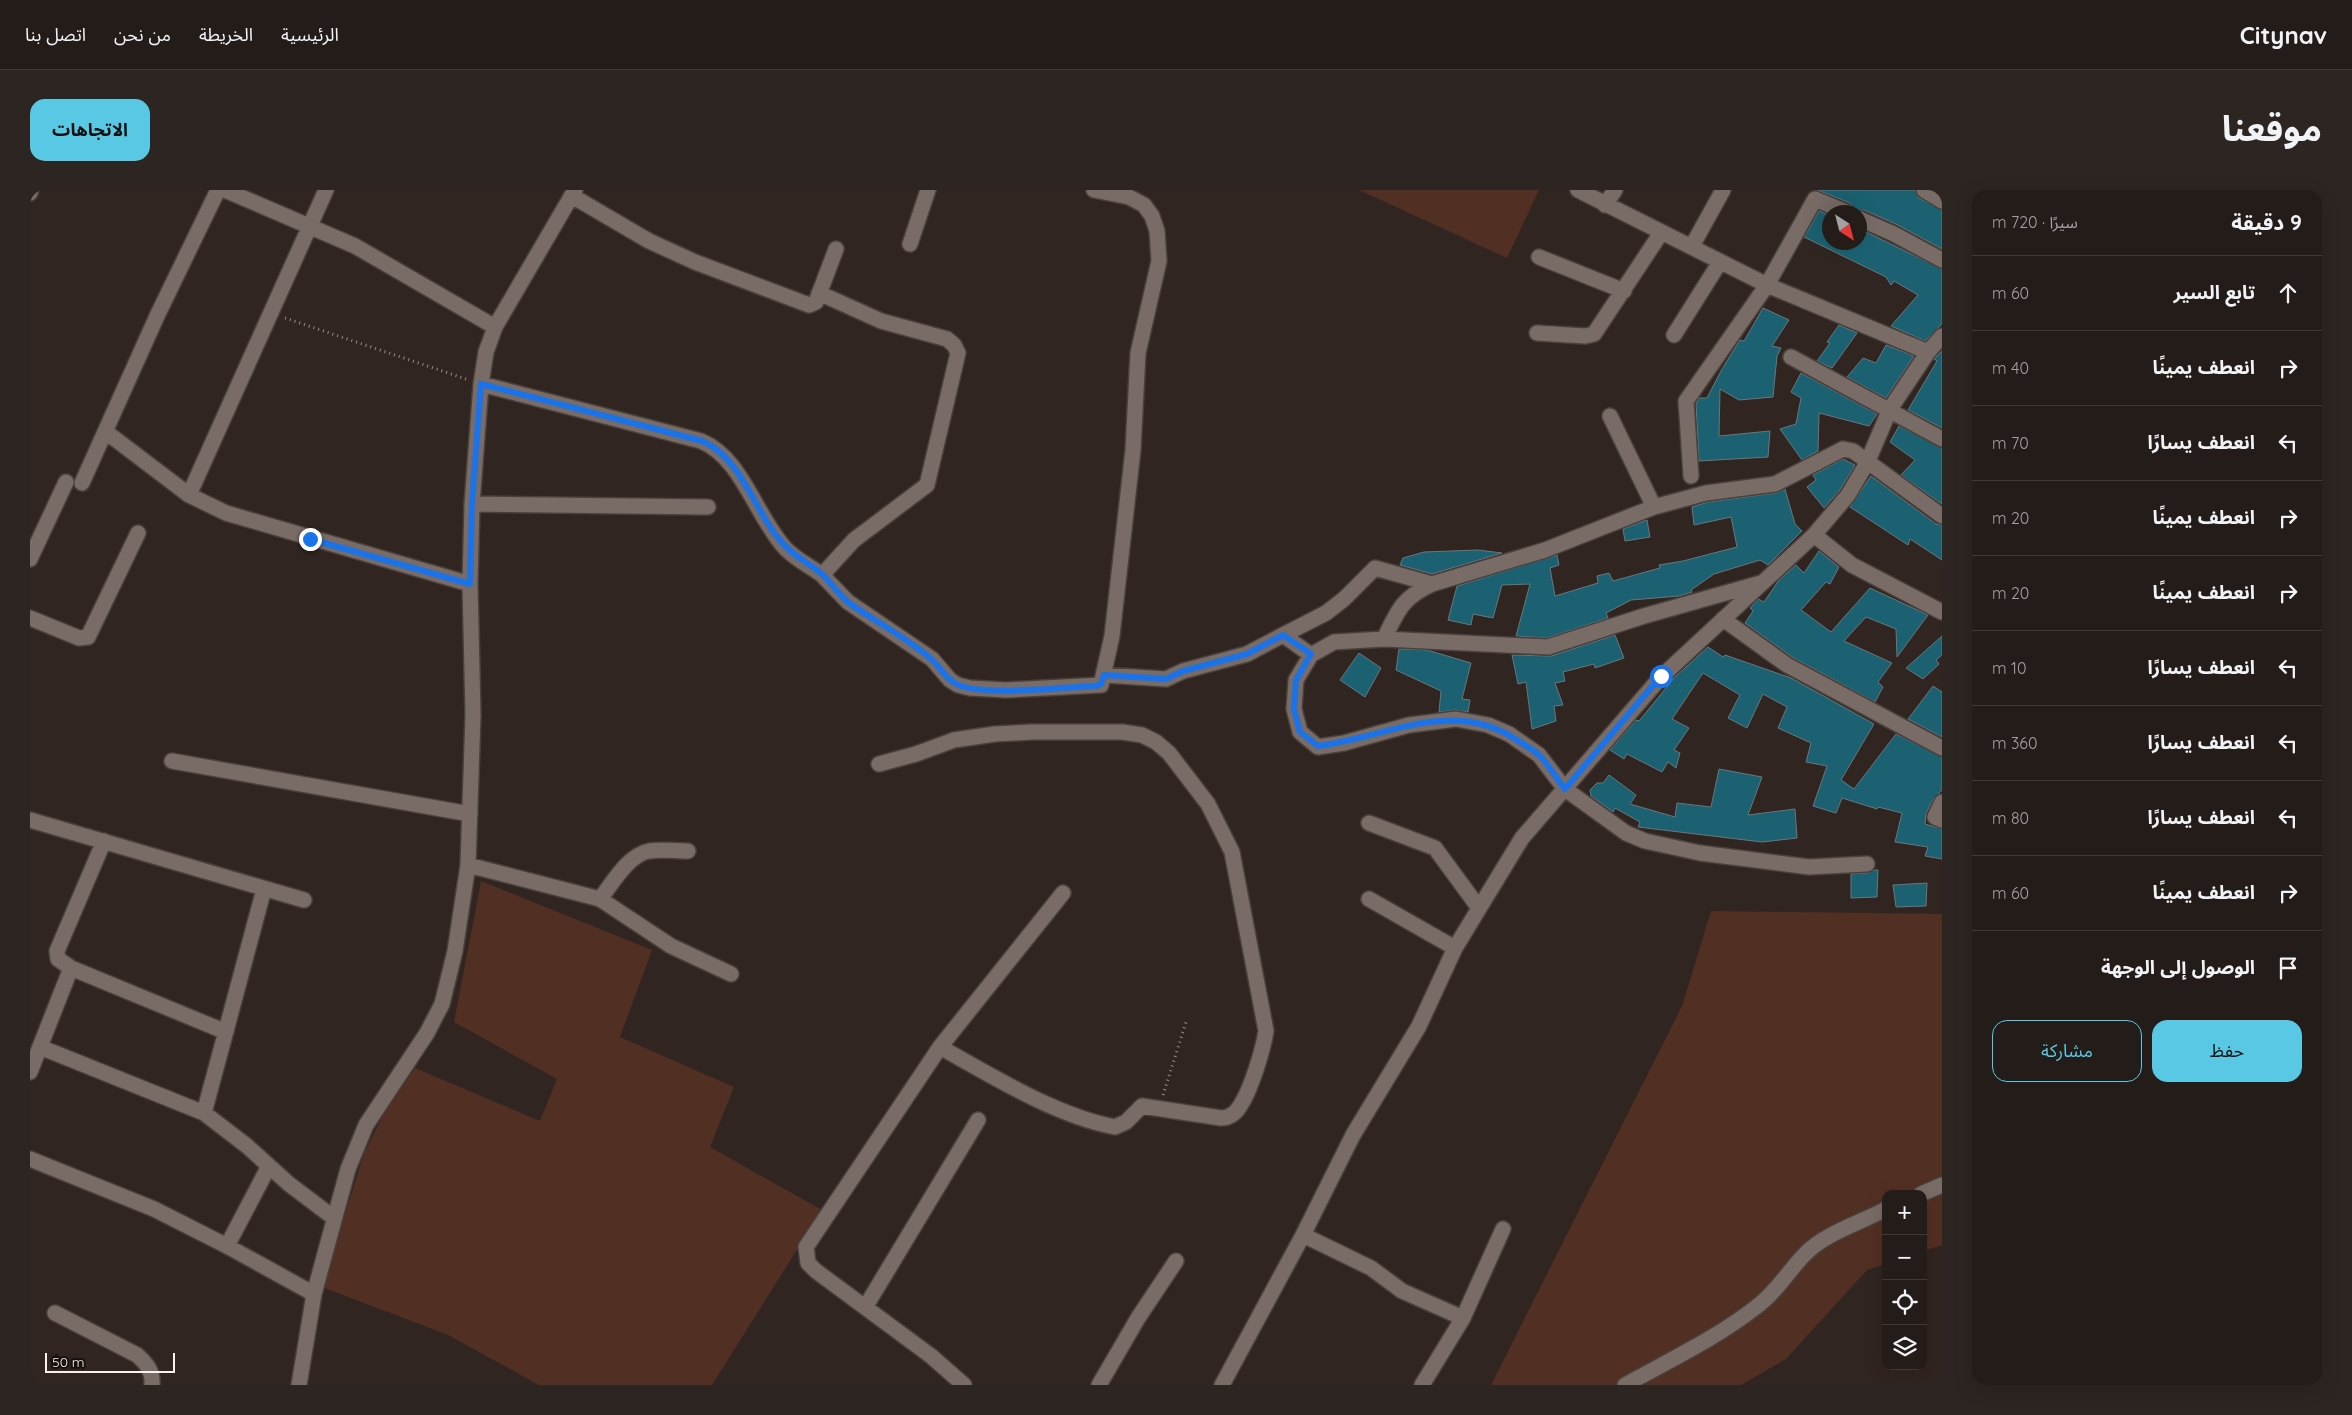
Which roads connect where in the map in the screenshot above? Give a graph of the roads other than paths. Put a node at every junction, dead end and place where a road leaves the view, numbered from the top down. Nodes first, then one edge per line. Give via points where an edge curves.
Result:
1 (218, 190) edge
2 (225, 190) edge
3 (326, 190) edge
4 (928, 190) edge
5 (1094, 190) edge
6 (1578, 190) edge
7 (1615, 190) edge
8 (1724, 190) edge
9 (1924, 190) edge
10 (573, 193) edge
11 (1809, 195) edge
12 (1942, 201) edge
13 (1831, 205) edge
14 (1605, 206) junction
15 (1867, 221) edge
16 (309, 226) junction
17 (1661, 233) junction
18 (910, 244) dead end
19 (1692, 246) junction
20 (836, 248) dead end
21 (1539, 257) dead end
22 (1942, 260) edge
23 (1720, 262) junction
24 (1767, 285) junction
25 (1624, 291) junction
26 (819, 293) junction
27 (495, 327) junction
28 (1537, 333) dead end
29 (1674, 335) dead end
30 (1942, 336) edge
31 (1928, 352) junction
32 (1791, 357) dead end
33 (481, 384) junction
34 (1890, 409) junction
35 (1610, 416) dead end
36 (106, 432) junction
37 (1942, 439) edge
38 (1867, 463) junction
39 (1692, 476) dead end
40 (66, 482) dead end
41 (82, 483) dead end
42 (189, 495) junction
43 (472, 504) junction
44 (1654, 507) junction
45 (708, 508) dead end
46 (1942, 516) edge
47 (138, 533) dead end
48 (1814, 535) junction
49 (30, 559) edge
50 (822, 575) junction
51 (1764, 582) junction
52 (470, 584) junction
53 (1432, 584) junction
54 (1942, 612) edge
55 (30, 618) edge
56 (1722, 620) junction
57 (1283, 635) junction
58 (1384, 639) junction
59 (1311, 654) junction
60 (1104, 675) junction
61 (1942, 748) edge
62 (172, 761) dead end
63 (879, 764) dead end
64 (1565, 789) junction
65 (1942, 802) edge
66 (470, 814) junction
67 (30, 820) edge
68 (1942, 820) edge
69 (1369, 823) dead end
70 (104, 841) junction
71 (688, 851) dead end
72 (1867, 864) dead end
73 (468, 865) junction
74 (264, 889) junction
75 (1063, 893) dead end
76 (600, 899) junction
77 (1368, 899) dead end
78 (304, 900) dead end
79 (1479, 908) junction
80 (1455, 948) junction
81 (71, 968) junction
82 (731, 974) dead end
83 (226, 1032) junction
84 (40, 1047) junction
85 (940, 1047) junction
86 (30, 1072) edge
87 (204, 1113) junction
88 (978, 1120) dead end
89 (30, 1159) edge
90 (269, 1166) junction
91 (1942, 1186) edge
92 (1927, 1192) edge
93 (1882, 1211) edge
94 (334, 1218) junction
95 (1503, 1229) dead end
96 (1302, 1235) junction
97 (227, 1246) junction
98 (1176, 1261) dead end
99 (314, 1294) junction
100 (866, 1306) junction
101 (55, 1313) dead end
102 (1463, 1318) junction
103 (152, 1385) edge
104 (298, 1385) edge
105 (964, 1385) edge
106 (1099, 1385) edge
107 (1222, 1385) edge
108 (1422, 1385) edge
109 (1625, 1385) edge

1 - 36 street
2 - 16 street
3 - 16 street
4 - 18 street
5 - 60 street via 1129,197 1144,205 1157,231 1159,261 1138,353 1133,450 1112,636
6 - 14 street
7 - 14 street
8 - 19 street
9 - 12 street
10 - 26 street via 649,241 695,262 809,305 816,302
10 - 27 street
11 - 13 street
11 - 24 street
14 - 17 street
15 - 22 street
16 - 27 street via 355,246
16 - 42 street
17 - 19 street
17 - 25 street
19 - 23 street
20 - 26 street
21 - 25 street
23 - 24 street
23 - 29 street
24 - 31 street
24 - 39 street via 1686,401
25 - 28 street via 1594,334
26 - 50 street via 881,322 946,339 958,353 927,484 854,540
27 - 33 street via 486,352
30 - 31 street
31 - 34 street
32 - 34 street
33 - 43 street
33 - 50 street via 715,447 741,477 763,518 786,549
34 - 37 street
34 - 38 street
35 - 44 street
36 - 41 street
36 - 42 street
38 - 44 street via 1853,451 1844,449 1774,484 1706,493
38 - 46 street
38 - 48 street via 1848,495
40 - 49 street
42 - 52 street via 226,513
43 - 45 street
43 - 52 street
44 - 53 street via 1545,550
47 - 55 street via 88,637 79,638
48 - 51 street
48 - 54 street via 1852,565
50 - 60 street via 848,602 932,659 958,685 1006,690 1096,686 1101,684
51 - 56 street
51 - 58 street via 1548,647
52 - 66 street via 473,714
53 - 57 street via 1376,568 1326,613
53 - 58 street via 1415,592 1399,608
56 - 61 street via 1787,665
56 - 64 street via 1661,676
57 - 59 street
57 - 60 street via 1247,654 1183,671 1166,679
58 - 59 street via 1334,642
59 - 64 street via 1296,680 1294,709 1300,732 1318,746 1344,743 1410,725 1456,719 1488,725 1517,740 1539,755
62 - 66 street
63 - 85 street via 954,740 1032,732 1142,735 1169,753 1208,804 1232,852 1266,1031 1264,1047 1242,1104 1231,1115 1221,1118 1142,1106 1121,1126 1108,1126 1062,1110
64 - 72 street via 1626,833 1644,841 1700,853 1809,866
64 - 79 street via 1522,838
65 - 68 street via 1935,817
66 - 73 street
67 - 70 street
69 - 79 street via 1435,848
70 - 74 street
70 - 81 street via 57,951 58,959
71 - 76 street via 649,851 639,855
73 - 76 street
73 - 94 street via 455,952 442,1004 427,1033 366,1125 348,1169
74 - 78 street
74 - 83 street
75 - 85 street
76 - 82 street via 671,946
77 - 80 street
79 - 80 street
80 - 96 street via 1419,1026 1353,1135
81 - 83 street
81 - 84 street
83 - 87 street
84 - 86 street
84 - 87 street
85 - 100 street via 806,1247 808,1263 812,1267
87 - 90 street
88 - 100 street
89 - 97 street via 145,1205
90 - 94 street
90 - 97 street
91 - 92 street
93 - 109 street via 1817,1244 1779,1288 1759,1305 1694,1347
94 - 99 street
95 - 102 street
96 - 102 street via 1371,1268 1402,1291
96 - 107 street
97 - 99 street
98 - 106 street
99 - 104 street
100 - 105 street
101 - 103 street via 137,1355 147,1364
102 - 108 street

